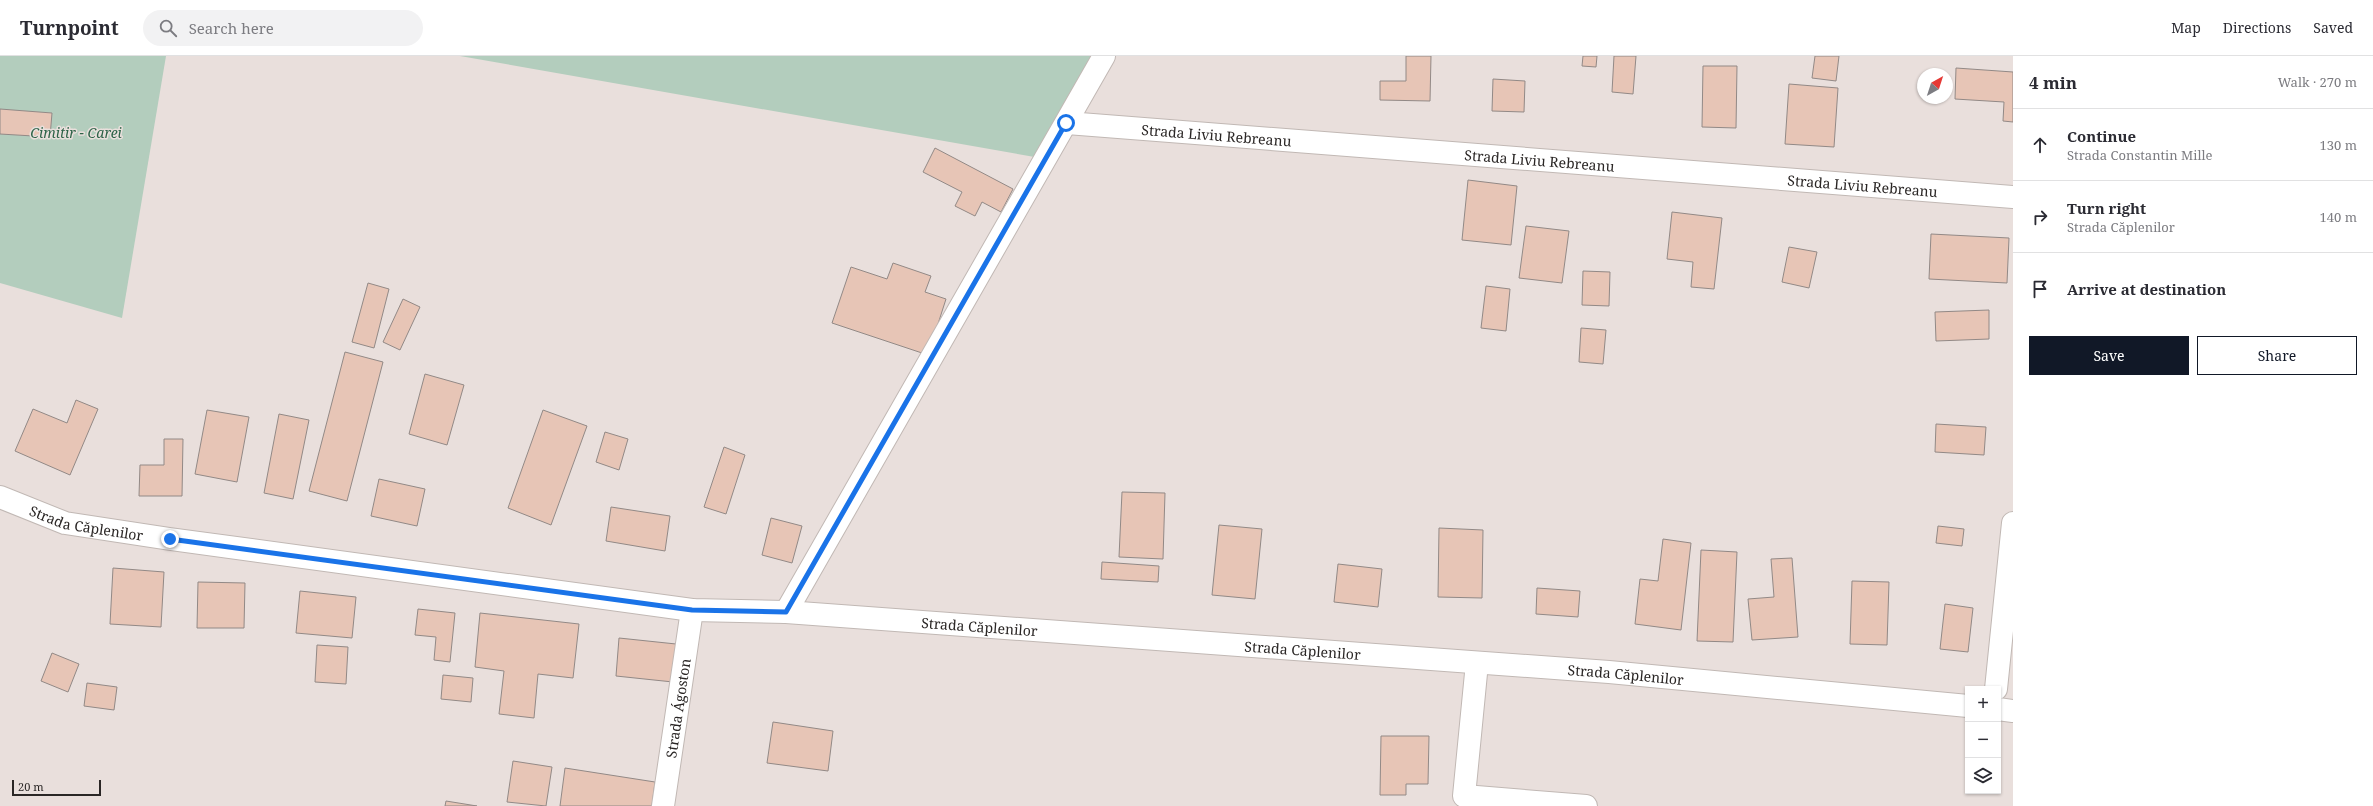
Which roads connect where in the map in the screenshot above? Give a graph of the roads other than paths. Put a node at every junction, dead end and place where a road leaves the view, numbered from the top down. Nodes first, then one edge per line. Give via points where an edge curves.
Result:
1 (1104, 56) edge
2 (1066, 123) junction
3 (2013, 197) edge
4 (0, 497) edge
5 (2013, 523) edge
6 (692, 610) junction
7 (786, 612) junction
8 (1477, 662) junction
9 (1996, 686) edge
10 (1965, 706) edge
11 (2001, 709) edge
12 (2013, 711) edge
13 (1560, 805) edge
14 (663, 806) edge
15 (1586, 806) edge

1 - 2 street
2 - 3 street, Strada Liviu Rebreanu
2 - 7 street
4 - 6 street, Strada Căplenilor via 65,523
5 - 9 street
6 - 7 street, Strada Căplenilor
6 - 14 street, Strada Ágoston
7 - 8 street, Strada Căplenilor
8 - 10 street, Strada Căplenilor
8 - 13 street via 1464,796
11 - 12 street
13 - 15 street

